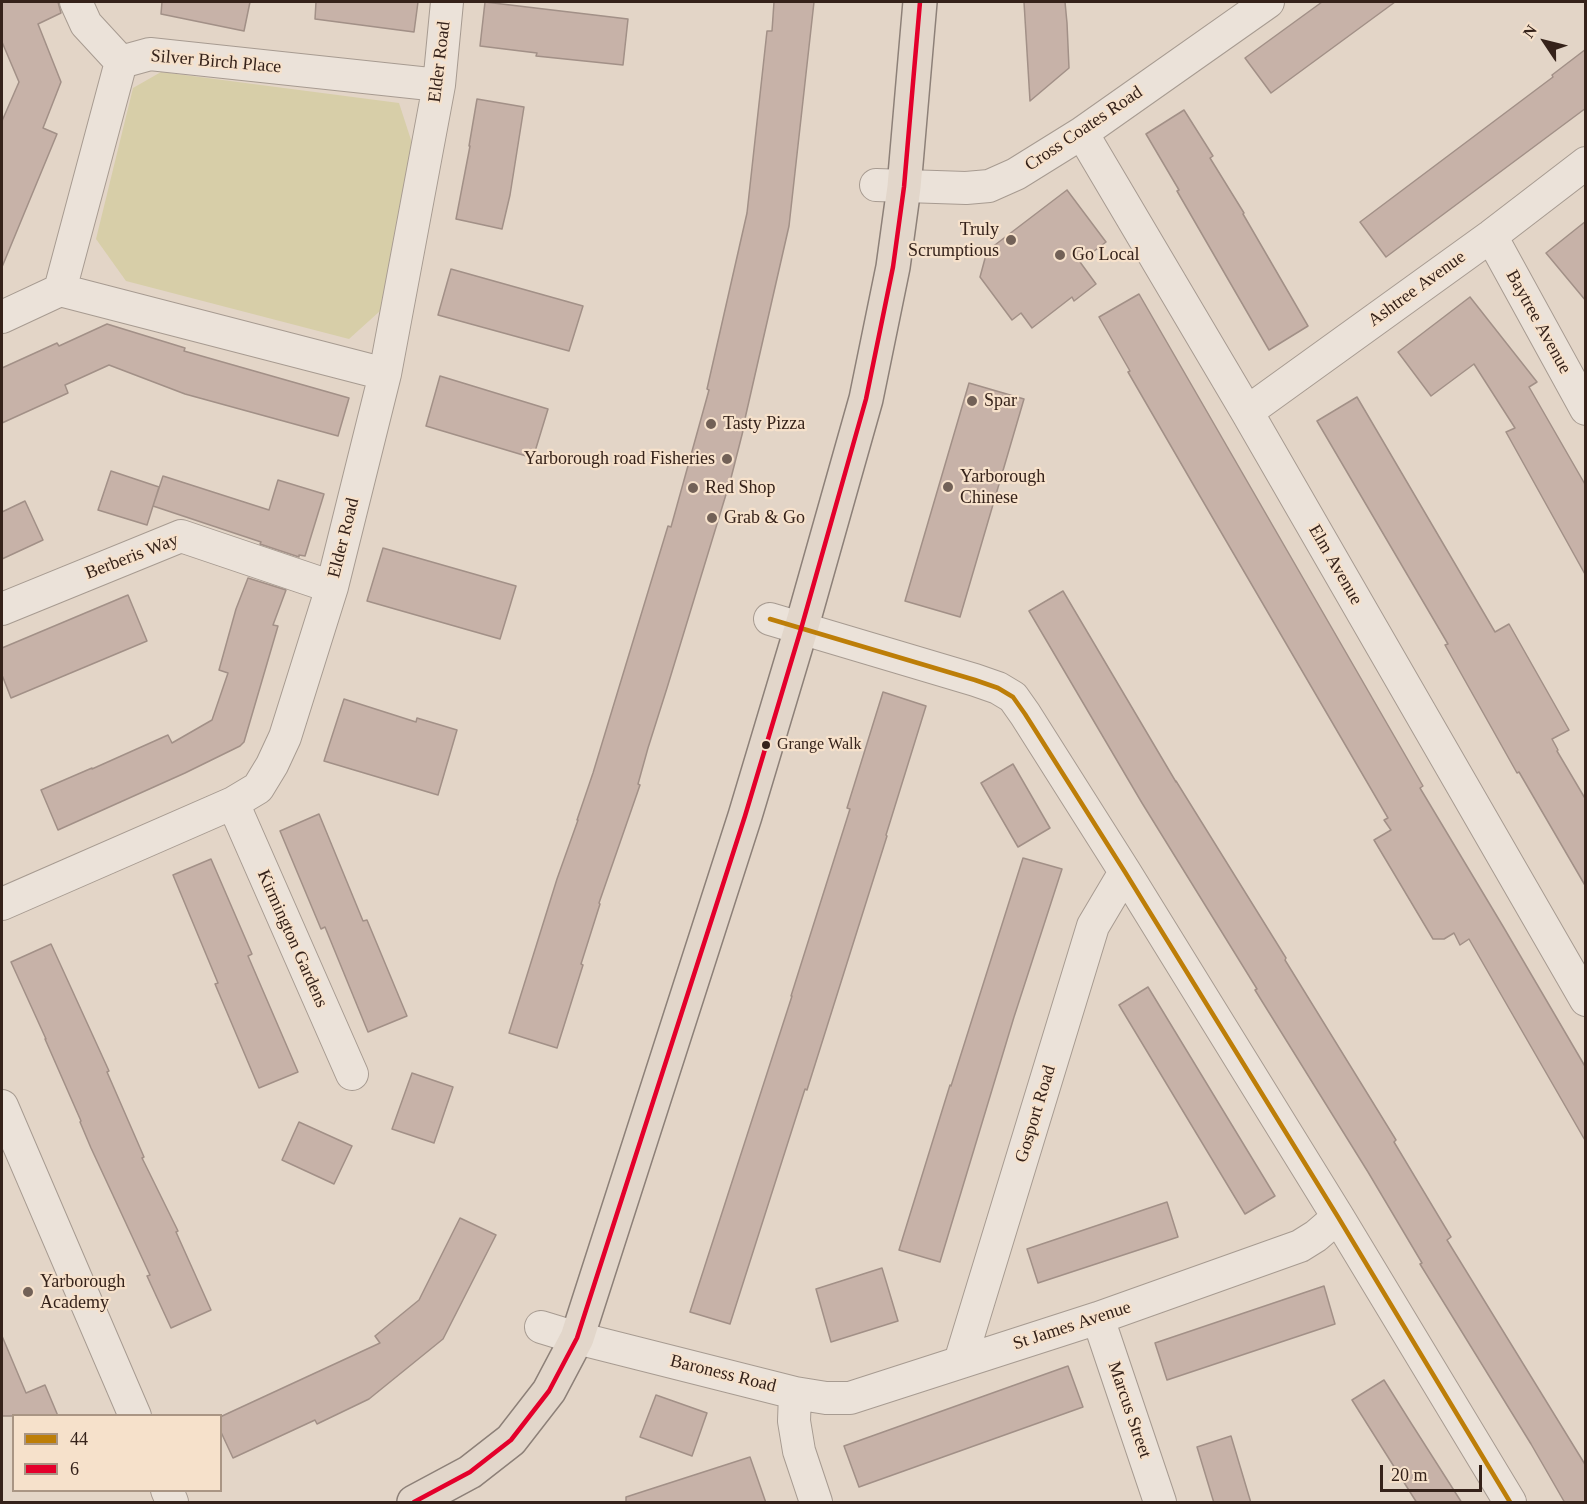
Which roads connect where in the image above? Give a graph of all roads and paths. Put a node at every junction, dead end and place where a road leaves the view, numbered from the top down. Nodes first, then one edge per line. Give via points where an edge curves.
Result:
1 (76, 2) edge
2 (447, 2) edge
3 (920, 2) edge
4 (1268, 2) edge
5 (121, 62) junction
6 (439, 85) junction
7 (1082, 133) junction
8 (1586, 163) edge
9 (890, 186) junction
10 (1491, 236) junction
11 (60, 290) junction
12 (2, 317) edge
13 (385, 374) junction
14 (1586, 409) edge
15 (1247, 412) junction
16 (332, 587) junction
17 (2, 609) edge
18 (770, 619) dead end
19 (801, 629) junction
20 (232, 803) junction
21 (1125, 872) junction
22 (2, 904) edge
23 (1586, 1000) edge
24 (352, 1074) dead end
25 (2, 1106) edge
26 (1338, 1217) junction
27 (1098, 1318) junction
28 (541, 1327) dead end
29 (577, 1338) junction
30 (960, 1362) junction
31 (795, 1393) junction
32 (134, 1414) edge
33 (414, 1503) edge
34 (816, 1503) edge
35 (1160, 1503) edge
36 (1510, 1503) edge

1 - 5 street via 86,24
2 - 6 street, Elder Road
3 - 9 main road
4 - 7 street, Cross Coates Road
5 - 6 street, Silver Birch Place via 150,54
5 - 11 street
6 - 13 street, Elder Road
7 - 9 street, Cross Coates Road via 989,186
7 - 15 street, Elm Avenue
8 - 10 street, Ashtree Avenue
9 - 19 main road via 894,267 866,399
10 - 14 street, Baytree Avenue
10 - 15 street, Ashtree Avenue
11 - 12 street
11 - 13 street
13 - 16 street, Elder Road
15 - 23 street, Elm Avenue
16 - 17 street, Berberis Way via 181,536
16 - 20 street, Elder Road via 285,737 258,788
18 - 19 street
19 - 21 street via 975,680 1013,698
19 - 29 main road
20 - 22 street, Elder Road
20 - 24 street, Kirmington Gardens
21 - 26 street
21 - 30 street, Gosport Road via 1093,926
25 - 32 street
26 - 27 street, St James Avenue via 1300,1246
26 - 36 street
27 - 30 street, St James Avenue
27 - 35 street, Marcus Street
28 - 29 street, Baroness Road
29 - 31 street, Baroness Road
29 - 33 main road via 549,1391 510,1440 470,1472
30 - 31 street, St James Avenue via 850,1398
31 - 34 street, Baroness Road via 799,1451

